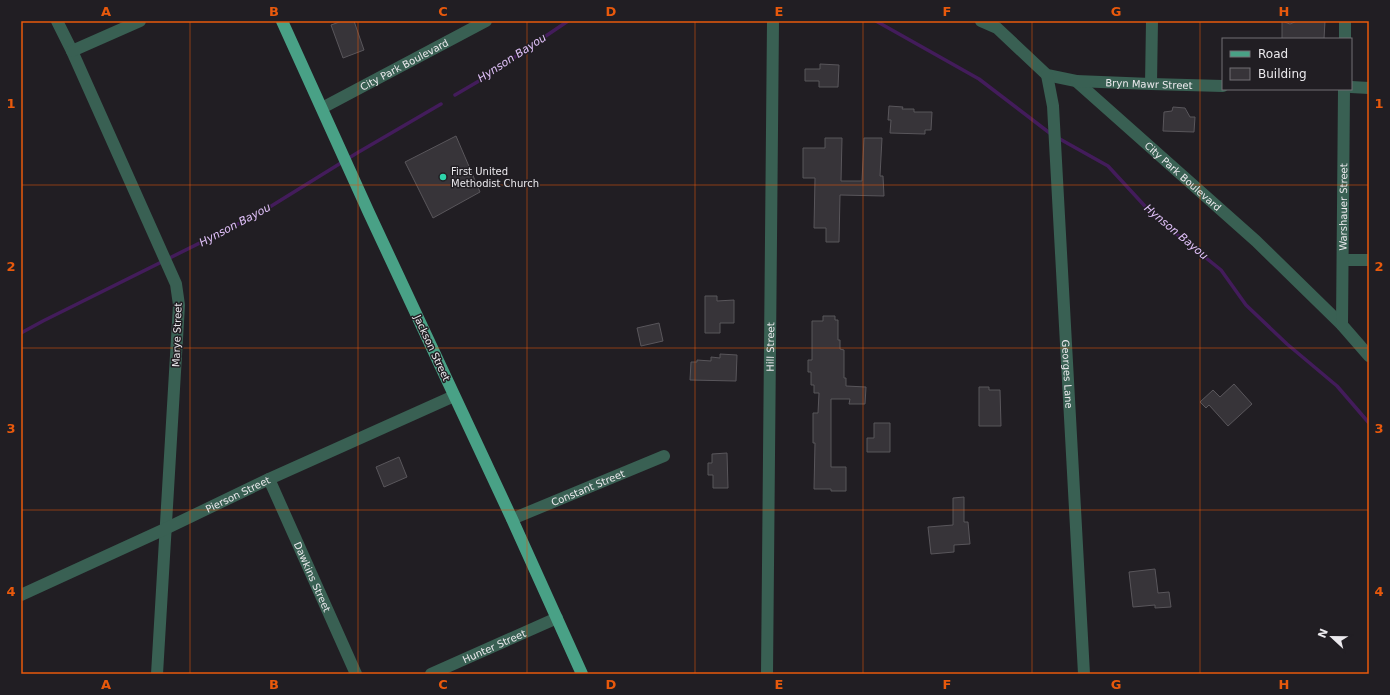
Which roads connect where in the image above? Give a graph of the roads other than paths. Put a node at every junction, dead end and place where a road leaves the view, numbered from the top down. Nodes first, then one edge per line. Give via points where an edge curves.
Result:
1 (57, 21) edge
2 (140, 21) edge
3 (282, 21) edge
4 (486, 21) edge
5 (773, 21) edge
6 (981, 21) edge
7 (1152, 21) edge
8 (1345, 21) edge
9 (995, 24) edge
10 (1345, 38) edge
11 (72, 51) junction
12 (1047, 75) junction
13 (1076, 81) junction
14 (1151, 84) junction
15 (1222, 86) edge
16 (1352, 88) edge
17 (1369, 88) edge
18 (1344, 90) edge
19 (322, 108) junction
20 (1343, 260) junction
21 (1369, 260) edge
22 (1342, 325) junction
23 (1369, 356) edge
24 (454, 396) junction
25 (664, 456) dead end
26 (269, 479) junction
27 (512, 519) junction
28 (165, 529) junction
29 (21, 595) edge
30 (557, 618) junction
31 (157, 674) edge
32 (356, 674) edge
33 (431, 674) edge
34 (582, 674) edge
35 (767, 674) edge
36 (1084, 674) edge

1 - 11 street, Marye Street
2 - 11 street
3 - 19 main road, Jackson Street
4 - 19 street, City Park Boulevard
5 - 35 street, Hill Street
6 - 9 street
7 - 14 street
8 - 10 street
9 - 12 street
11 - 28 street, Marye Street via 176,284 179,305
12 - 13 street, City Park Boulevard
12 - 36 street, Georges Lane via 1053,114
13 - 14 street, Bryn Mawr Street
13 - 22 street, City Park Boulevard via 1256,241
14 - 15 street, Bryn Mawr Street
16 - 17 street
18 - 20 street, Warshauer Street
19 - 24 main road, Jackson Street
20 - 21 street
20 - 22 street, Warshauer Street
22 - 23 street, City Park Boulevard
24 - 26 street, Pierson Street
24 - 27 main road, Jackson Street
25 - 27 street, Constant Street
26 - 28 street, Pierson Street
26 - 32 street, Dawkins Street
27 - 30 main road, Jackson Street
28 - 29 street, Pierson Street
28 - 31 street, Marye Street
30 - 33 street, Hunter Street
30 - 34 main road, Jackson Street

